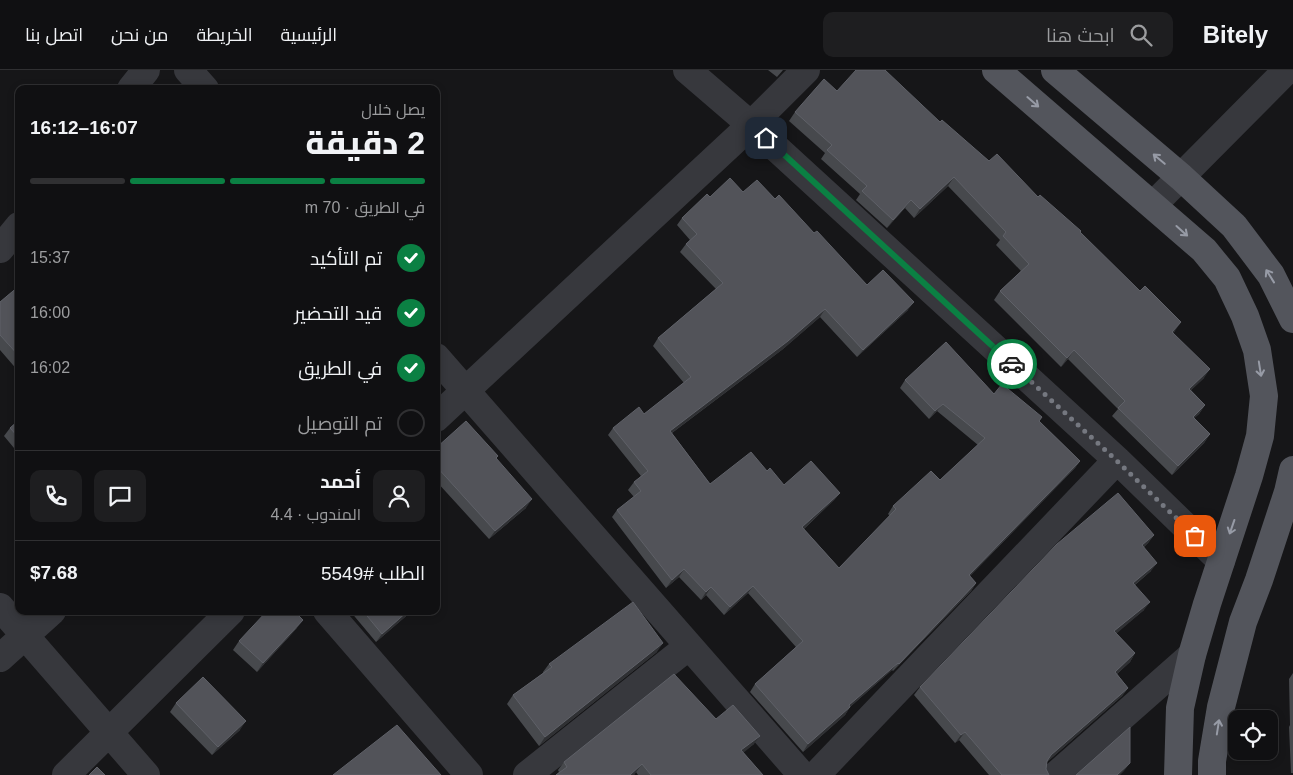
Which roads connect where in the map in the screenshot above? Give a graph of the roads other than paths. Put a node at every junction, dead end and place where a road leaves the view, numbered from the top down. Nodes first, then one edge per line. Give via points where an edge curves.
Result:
1 (146, 70) edge
2 (188, 70) edge
3 (686, 70) edge
4 (806, 70) edge
5 (996, 70) edge
6 (1055, 70) edge
7 (1288, 70) edge
8 (134, 85) edge
9 (201, 85) edge
10 (751, 125) junction
11 (1181, 177) junction
12 (1154, 205) junction
13 (1293, 319) edge
14 (440, 362) edge
15 (466, 391) junction
16 (440, 414) edge
17 (1116, 460) junction
18 (1293, 470) edge
19 (1221, 561) junction
20 (0, 607) edge
21 (48, 615) edge
22 (227, 615) edge
23 (330, 615) edge
24 (25, 635) junction
25 (689, 646) junction
26 (1192, 655) junction
27 (0, 658) edge
28 (109, 733) junction
29 (66, 775) edge
30 (146, 775) edge
31 (469, 775) edge
32 (527, 775) edge
33 (802, 775) edge
34 (816, 775) edge
35 (1056, 775) edge
36 (1178, 775) edge
37 (1212, 775) edge

1 - 8 street
2 - 9 street
3 - 10 street
4 - 10 street
5 -> 12 main road
11 -> 6 main road
7 - 11 street
10 - 15 street
10 - 17 street
11 - 12 street
13 -> 11 main road via 1271,275 1234,226
12 -> 19 main road via 1204,250 1226,278 1257,350 1264,396 1260,436
14 - 15 street
15 - 16 street
15 - 25 street
17 - 19 street
17 - 34 street
37 -> 18 main road via 1221,707 1239,638
19 - 26 main road
20 - 24 street
21 - 24 street
22 - 28 street
23 - 31 street
24 - 27 street
24 - 28 street
25 - 32 street
25 - 33 street
26 - 35 street
26 - 36 main road via 1180,708
28 - 29 street
28 - 30 street

